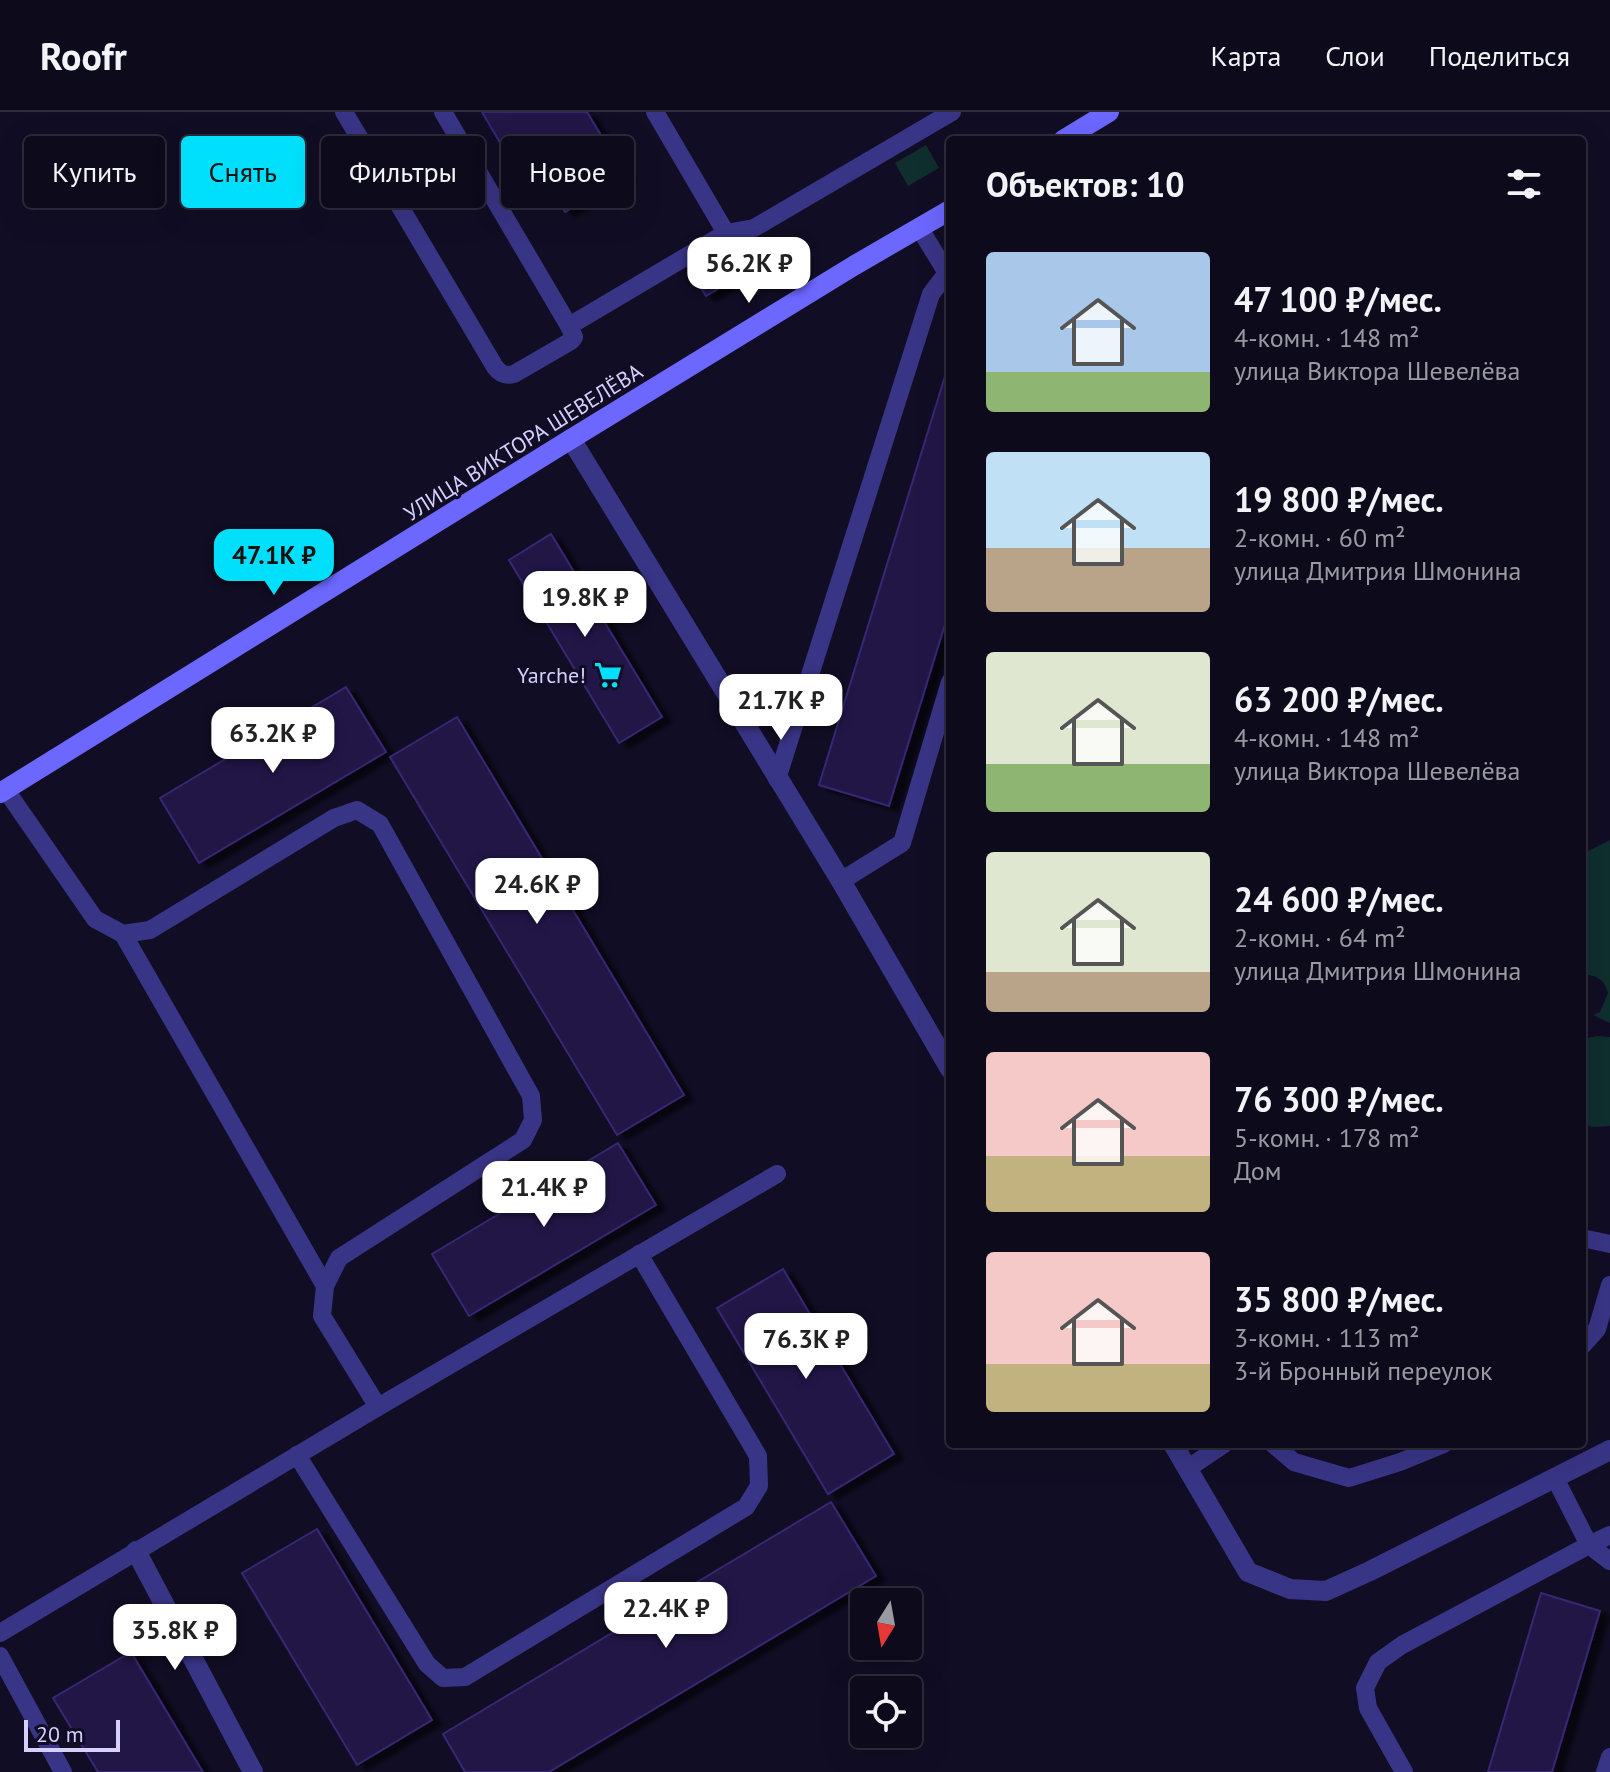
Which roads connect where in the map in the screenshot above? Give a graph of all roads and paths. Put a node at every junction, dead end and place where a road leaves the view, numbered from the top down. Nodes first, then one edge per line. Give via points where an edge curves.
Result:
1 (344, 112) edge
2 (443, 112) edge
3 (655, 112) edge
4 (952, 112) edge
5 (1109, 112) edge
6 (1070, 136) edge
7 (946, 213) edge
8 (920, 229) junction
9 (726, 233) junction
10 (946, 270) edge
11 (946, 275) edge
12 (569, 326) junction
13 (571, 439) junction
14 (946, 695) edge
15 (777, 779) junction
16 (3, 792) edge
17 (841, 881) junction
18 (123, 934) junction
19 (946, 1062) edge
20 (777, 1174) dead end
21 (1586, 1239) edge
22 (1610, 1244) edge
23 (639, 1254) junction
24 (1610, 1285) edge
25 (325, 1286) junction
26 (1586, 1341) edge
27 (378, 1407) junction
28 (1175, 1448) edge
29 (1218, 1448) edge
30 (1278, 1448) edge
31 (1425, 1448) edge
32 (1610, 1450) edge
33 (1402, 1453) edge
34 (297, 1455) junction
35 (1187, 1469) junction
36 (1555, 1478) junction
37 (1610, 1535) edge
38 (1589, 1545) junction
39 (136, 1551) junction
40 (1610, 1561) edge
41 (0, 1633) edge
42 (0, 1656) edge
43 (1610, 1757) edge
44 (63, 1772) edge
45 (253, 1772) edge
46 (1404, 1772) edge
47 (1605, 1772) edge

1 - 12 lane via 499,373 514,374 571,341
2 - 12 lane
3 - 9 lane
4 - 9 lane via 754,228
5 - 6 street
7 - 8 street, УЛИЦА ВИКТОРА ШЕВЕЛЁВА
8 - 10 lane
8 - 13 street, УЛИЦА ВИКТОРА ШЕВЕЛЁВА
9 - 12 lane
11 - 15 lane via 931,294
13 - 15 street
13 - 16 street, УЛИЦА ВИКТОРА ШЕВЕЛЁВА
14 - 17 lane via 902,843
15 - 17 street
16 - 18 lane via 95,919
17 - 19 street
18 - 25 lane
18 - 25 lane via 150,930 334,818 357,810 380,824 531,1096 533,1120 523,1140 339,1258
20 - 23 lane
21 - 22 lane
23 - 27 lane
23 - 34 lane via 758,1456 759,1486 746,1507 465,1677 443,1678 427,1664
24 - 26 lane via 1597,1329
25 - 27 lane via 322,1316
27 - 34 lane
28 - 35 street
29 - 35 lane
30 - 33 lane via 1294,1462 1349,1478
31 - 33 lane
32 - 36 street
34 - 39 lane
35 - 36 street via 1248,1572 1290,1589 1326,1591
36 - 38 lane
37 - 38 lane
38 - 40 lane
38 - 46 lane via 1378,1662 1365,1688 1368,1708
39 - 41 lane
39 - 45 street
42 - 44 lane
43 - 47 lane

